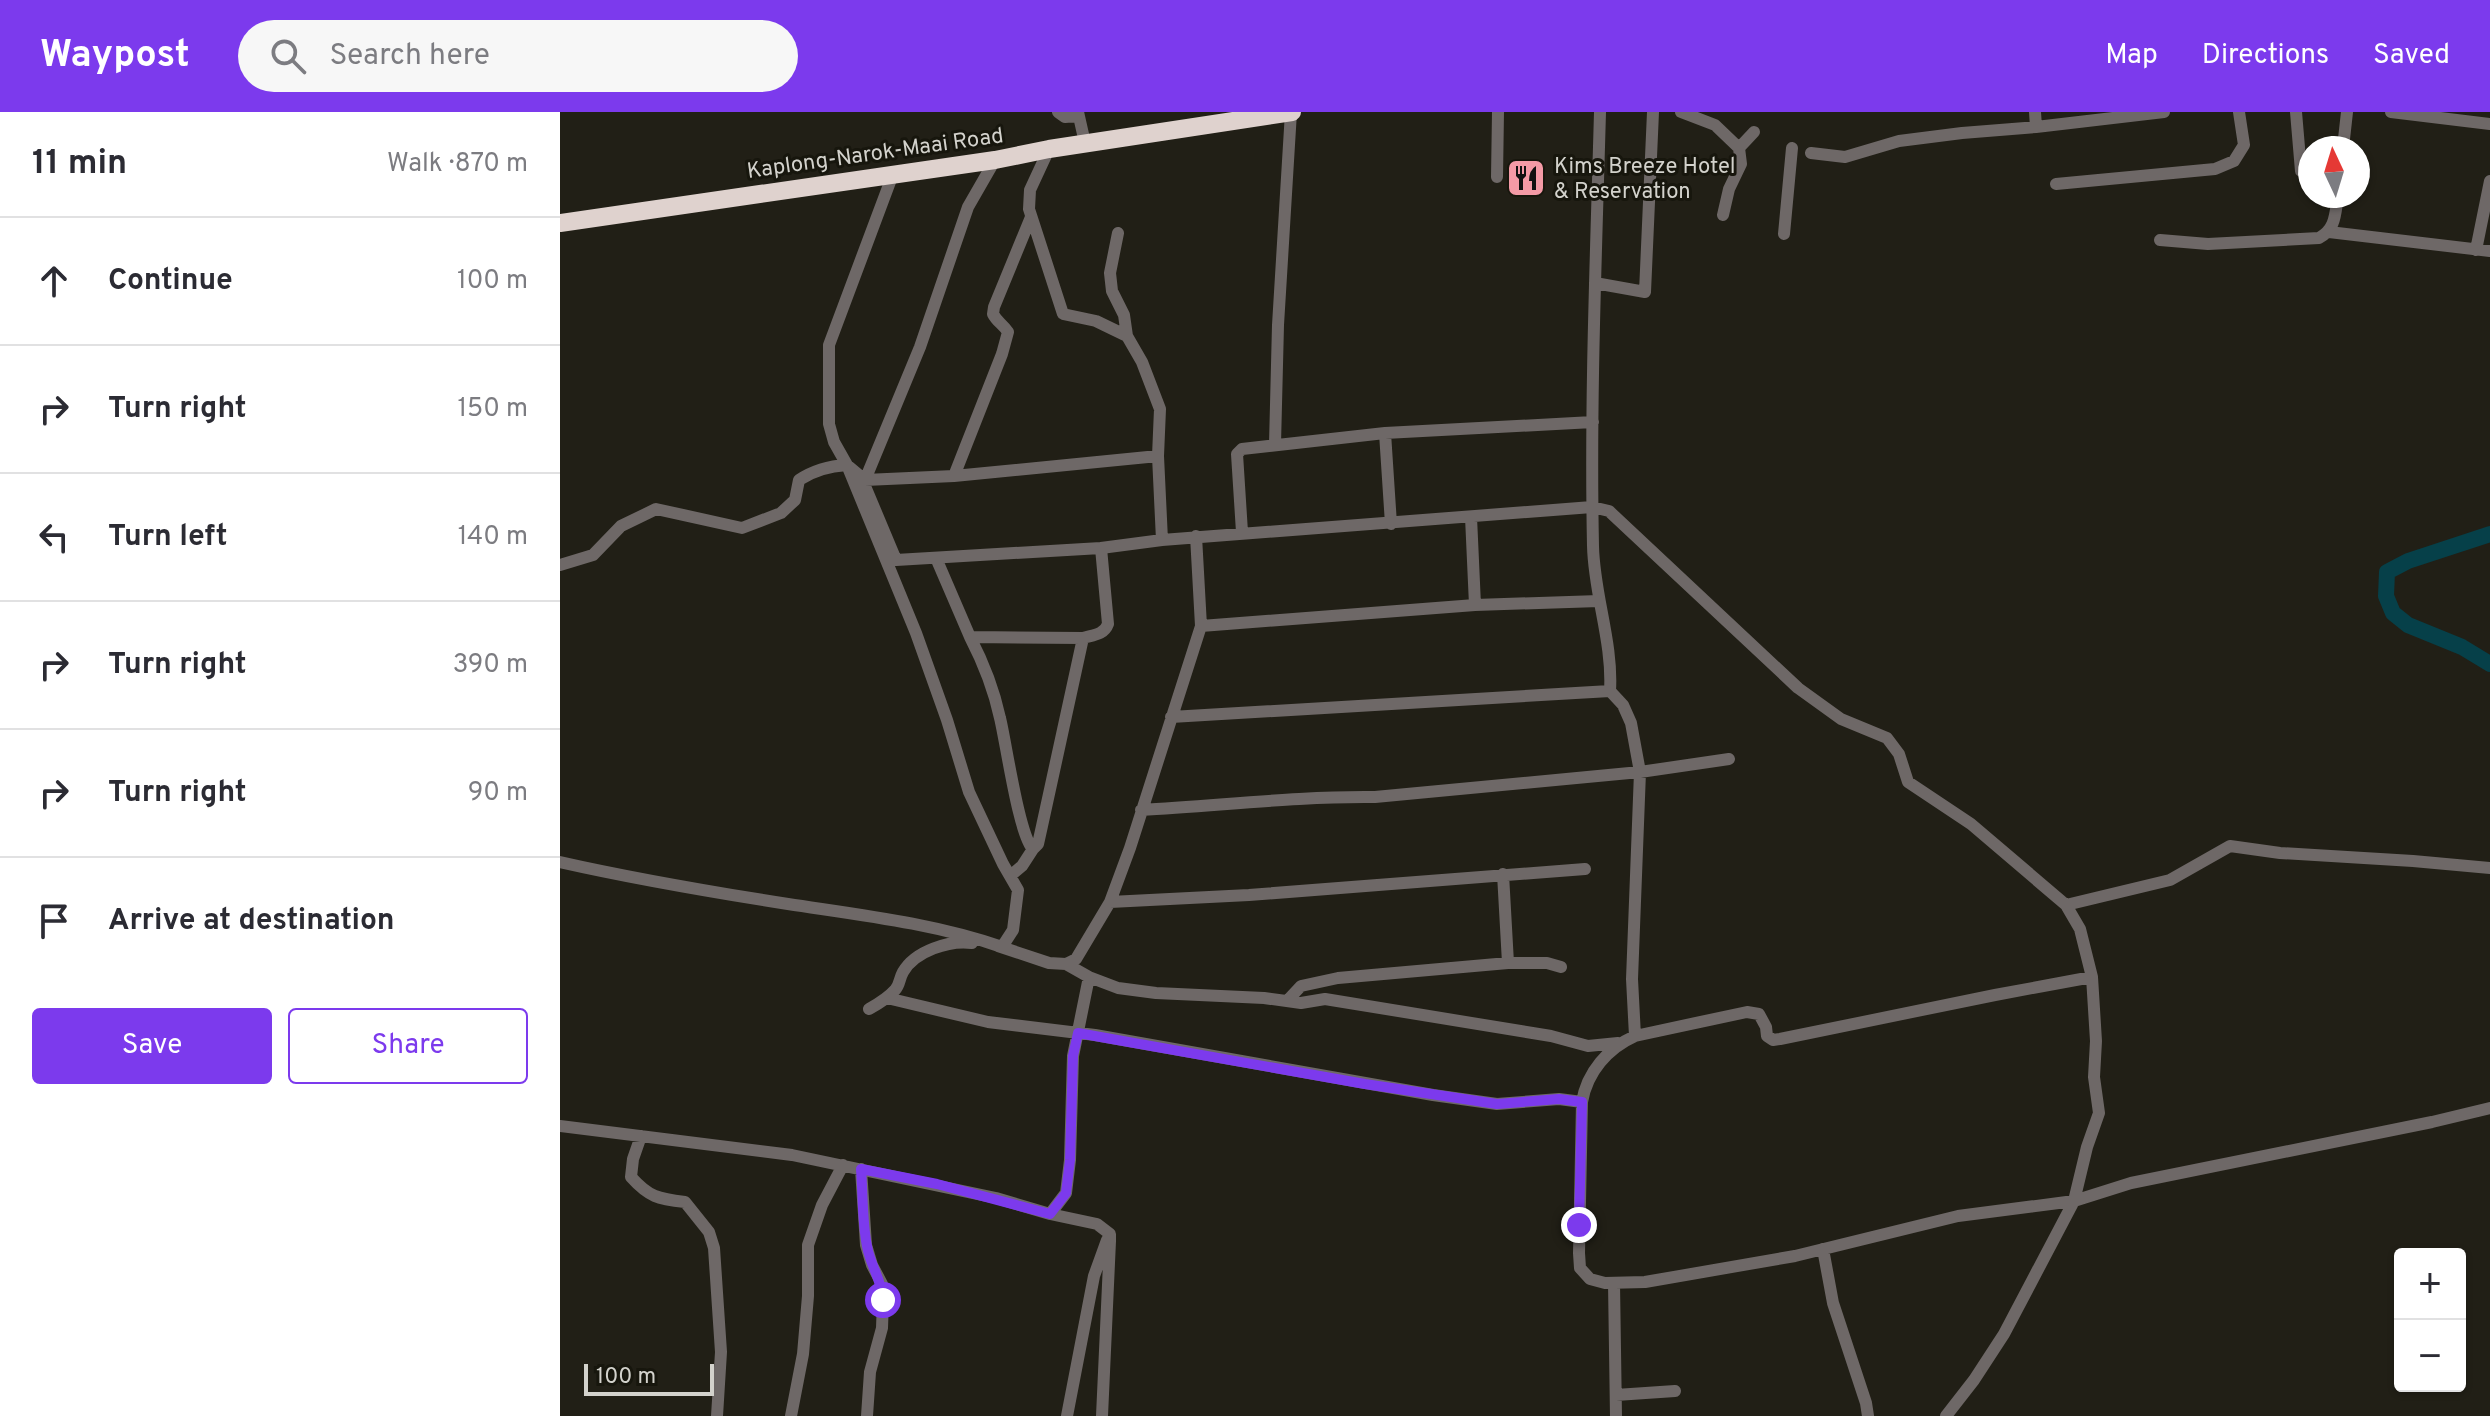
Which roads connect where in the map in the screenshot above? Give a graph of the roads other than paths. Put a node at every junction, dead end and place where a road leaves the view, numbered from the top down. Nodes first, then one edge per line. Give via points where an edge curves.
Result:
1 (1058, 112) edge
2 (1291, 112) edge
3 (1498, 112) edge
4 (1600, 112) edge
5 (1653, 112) edge
6 (1681, 112) edge
7 (2035, 112) edge
8 (2164, 112) edge
9 (2239, 112) edge
10 (2296, 112) edge
11 (2347, 112) edge
12 (2391, 112) edge
13 (1078, 114) edge
14 (2490, 124) edge
15 (2036, 127) junction
16 (1754, 132) dead end
17 (2298, 136) edge
18 (2344, 136) edge
19 (1085, 143) junction
20 (1739, 148) junction
21 (1792, 148) dead end
22 (1049, 149) junction
23 (1811, 153) dead end
24 (995, 160) junction
25 (893, 174) junction
26 (1497, 177) dead end
27 (2490, 181) edge
28 (2056, 184) dead end
29 (2336, 208) edge
30 (1723, 215) dead end
31 (1031, 217) junction
32 (560, 223) edge
33 (2329, 232) junction
34 (1118, 233) dead end
35 (1784, 234) dead end
36 (2160, 240) dead end
37 (2483, 250) edge
38 (1595, 283) junction
39 (1127, 336) junction
40 (1593, 422) junction
41 (1385, 433) junction
42 (1275, 444) junction
43 (1158, 456) junction
44 (847, 465) junction
45 (954, 476) junction
46 (865, 480) junction
47 (1592, 507) junction
48 (1471, 517) junction
49 (1391, 524) junction
50 (1242, 532) junction
51 (1196, 536) junction
52 (1162, 540) junction
53 (1101, 548) junction
54 (936, 558) junction
55 (560, 565) edge
56 (1599, 601) junction
57 (1475, 605) junction
58 (1201, 626) junction
59 (970, 637) junction
60 (1083, 638) junction
61 (1610, 691) junction
62 (1171, 717) junction
63 (1729, 759) dead end
64 (1640, 772) junction
65 (1141, 810) junction
66 (1033, 849) junction
67 (560, 862) edge
68 (2490, 868) edge
69 (1585, 869) dead end
70 (1503, 874) junction
71 (1010, 876) junction
72 (1110, 902) junction
73 (2066, 905) junction
74 (1002, 947) junction
75 (1508, 963) junction
76 (1066, 964) junction
77 (1561, 967) dead end
78 (1089, 977) junction
79 (2092, 977) junction
80 (887, 998) junction
81 (1287, 1001) junction
82 (869, 1009) dead end
83 (1078, 1033) junction
84 (1635, 1036) junction
85 (1618, 1043) junction
86 (1582, 1102) junction
87 (2490, 1108) edge
88 (560, 1126) edge
89 (641, 1136) junction
90 (843, 1165) junction
91 (861, 1169) junction
92 (2074, 1201) junction
93 (1050, 1214) junction
94 (1110, 1234) junction
95 (1823, 1249) junction
96 (1614, 1283) junction
97 (1675, 1391) dead end
98 (1616, 1395) junction
99 (717, 1416) edge
100 (791, 1416) edge
101 (867, 1416) edge
102 (1067, 1416) edge
103 (1102, 1416) edge
104 (1616, 1416) edge
105 (1868, 1416) edge
106 (1946, 1416) edge

1 - 13 street via 1065,117
2 - 19 highway, Kaplong-Narok-Maai Road
2 - 42 street
3 - 26 street
4 - 38 street
5 - 38 street via 1645,292
6 - 20 street via 1715,125
7 - 15 street
8 - 15 street
9 - 28 street via 2244,145 2234,161 2215,169
10 - 17 street
11 - 18 street
12 - 14 street
13 - 19 street
15 - 23 street via 1899,141 1845,157
16 - 20 street
19 - 22 highway, Kaplong-Narok-Maai Road
20 - 30 street via 1741,164
21 - 35 street
22 - 24 highway, Kaplong-Narok-Maai Road
22 - 31 street via 1030,190
24 - 25 highway, Kaplong-Narok-Maai Road
24 - 46 street via 968,207 920,347
25 - 32 highway, Kaplong-Narok-Maai Road
25 - 44 street via 829,345 829,424
27 - 37 street
29 - 33 street
31 - 39 street via 1063,314 1096,321
31 - 45 street via 994,307 997,323 1008,332 1002,354
33 - 36 street via 2319,238 2255,242
33 - 37 street
34 - 39 street via 1110,273
38 - 40 street
39 - 43 street via 1160,409
40 - 41 street
40 - 47 street
41 - 42 street
41 - 49 street
42 - 50 street via 1238,451
43 - 45 street
43 - 52 street
44 - 46 street
44 - 55 street via 809,473 799,480 795,500 781,513 742,528 656,509 621,526 593,555
44 - 71 street via 916,633 969,792
45 - 46 street
46 - 54 street via 896,560
47 - 48 street
47 - 56 street
47 - 73 street via 1609,511 1798,688 1841,719 1887,738 1908,782 1971,824
48 - 49 street
48 - 57 street
49 - 50 street
50 - 51 street
51 - 52 street
51 - 58 street
52 - 53 street
53 - 54 street
53 - 60 street via 1108,624
54 - 59 street
56 - 57 street
56 - 61 street
57 - 58 street
58 - 62 street
59 - 60 street
59 - 66 street via 1000,716
60 - 66 street
61 - 62 street
61 - 64 street via 1631,723
62 - 65 street
63 - 64 street
64 - 65 street via 1375,797
64 - 84 street via 1632,979
65 - 72 street
66 - 71 street
67 - 74 street via 911,923
68 - 73 street via 2230,846 2170,880
69 - 70 street
70 - 72 street
70 - 75 street
71 - 74 street via 1018,890 1017,906 1013,930
72 - 76 street via 1076,959
73 - 79 street via 2080,929
74 - 76 street
74 - 80 street via 957,941 923,953 903,971
75 - 77 street
75 - 81 street via 1338,978 1301,986
76 - 78 street
78 - 81 street via 1156,993
78 - 83 street
79 - 84 street via 1773,1040 1759,1014 1747,1012
79 - 92 street via 2099,1113
80 - 82 street
80 - 83 street via 988,1022
81 - 85 street via 1325,999 1588,1046
83 - 86 street via 1497,1104
83 - 93 street via 1066,1193
84 - 85 street
85 - 86 street via 1587,1081
86 - 96 street via 1580,1268 1590,1279
87 - 92 street via 2131,1183
88 - 89 street
89 - 90 street
89 - 99 street via 631,1177 657,1199 685,1202 709,1232 714,1248 721,1352
90 - 91 street
90 - 100 street via 808,1245 803,1354
91 - 93 street
91 - 101 street via 866,1245 883,1300
92 - 95 street via 1958,1216
92 - 106 street via 2004,1334
93 - 94 street via 1097,1224
94 - 102 street via 1094,1276
94 - 103 street
95 - 96 street via 1751,1265
95 - 105 street via 1833,1303
96 - 98 street
97 - 98 street
98 - 104 street

